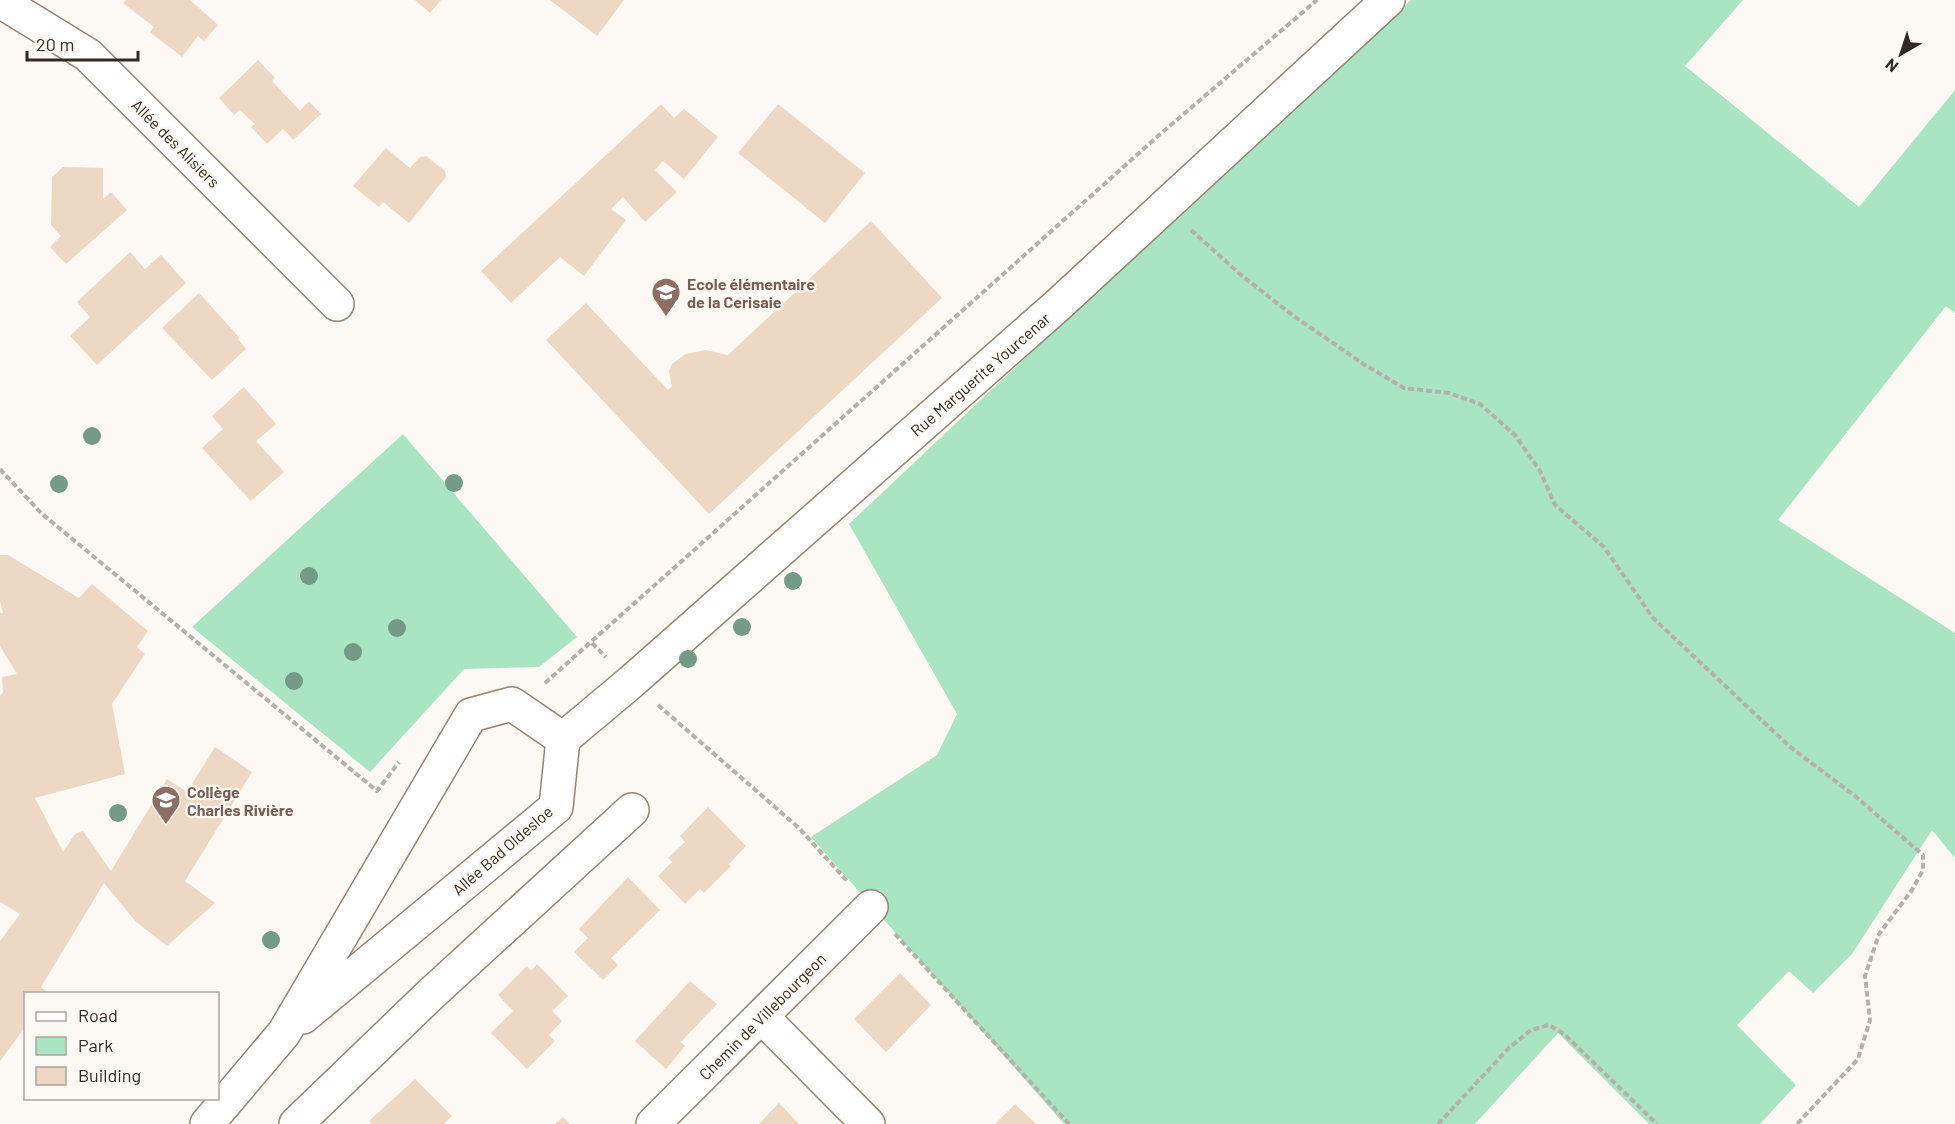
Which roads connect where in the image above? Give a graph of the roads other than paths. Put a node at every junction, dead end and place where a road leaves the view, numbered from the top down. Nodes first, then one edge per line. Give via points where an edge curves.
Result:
1 (1388, 0) edge
2 (0, 1) edge
3 (337, 304) dead end
4 (563, 739) junction
5 (632, 810) dead end
6 (871, 907) road end
7 (762, 1017) junction
8 (284, 1033) junction
9 (207, 1124) edge
10 (296, 1124) edge
11 (653, 1124) edge
12 (868, 1124) edge

1 - 4 street, Rue Marguerite Yourcenar via 1166,206
2 - 3 street, Allée des Alisiers via 88,55
4 - 8 street, Allée Bad Oldesloe via 556,807
4 - 8 street, Allée Bad Oldesloe via 512,704 471,715
5 - 10 street
6 - 7 street, Chemin de Villebourgeon
7 - 11 street, Chemin de Villebourgeon
7 - 12 street
8 - 9 street, Allée Bad Oldesloe

